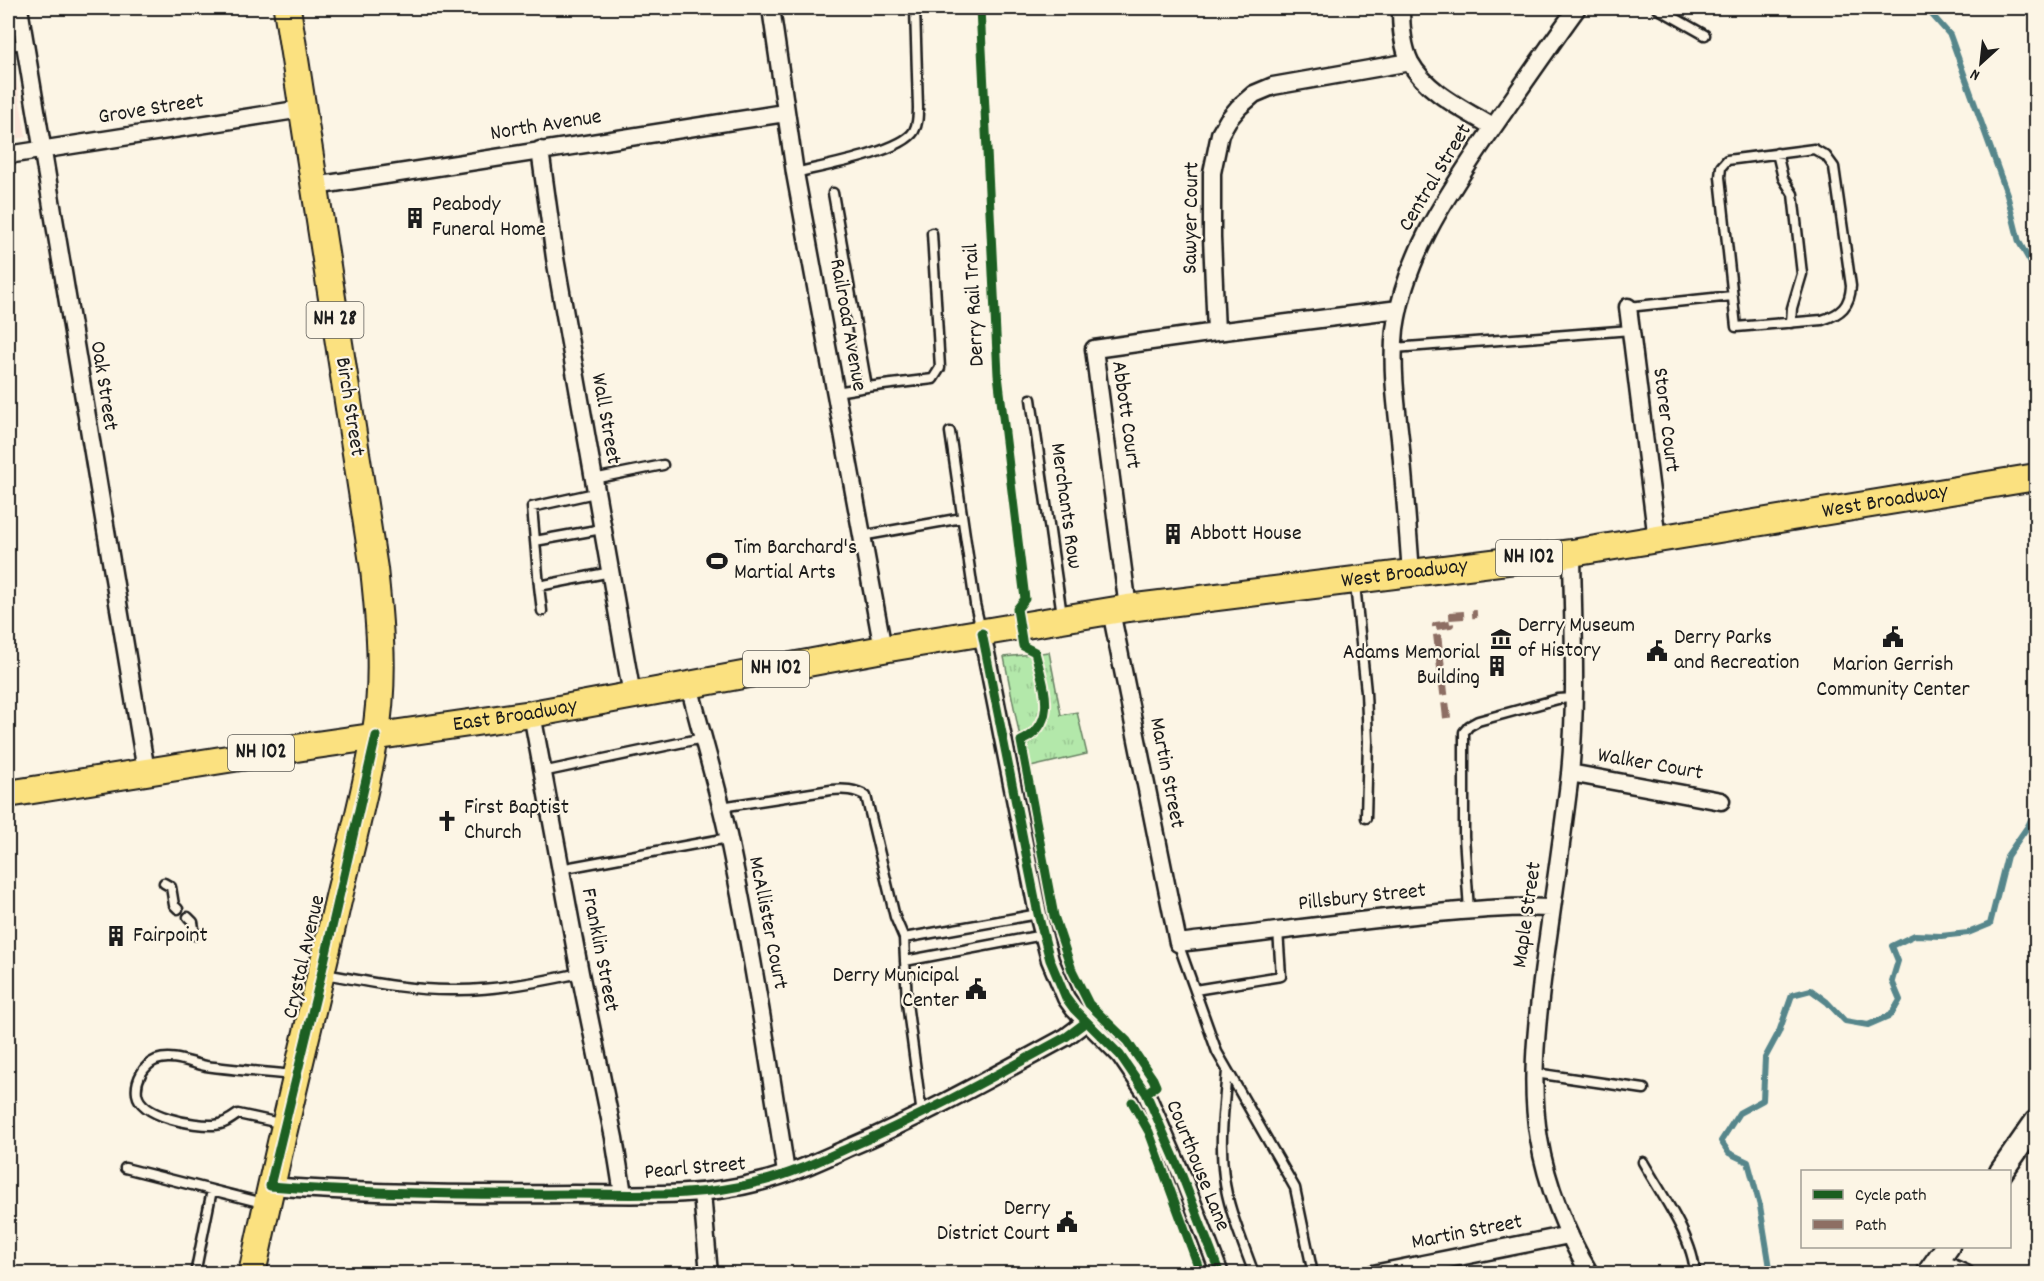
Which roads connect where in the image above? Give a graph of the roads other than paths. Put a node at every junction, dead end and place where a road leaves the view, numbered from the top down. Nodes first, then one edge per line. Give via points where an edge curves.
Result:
1 (19, 8) edge
2 (287, 8) edge
3 (771, 8) edge
4 (915, 8) edge
5 (1401, 8) edge
6 (1577, 8) edge
7 (1657, 8) edge
8 (1705, 35) dead end
9 (16, 45) edge
10 (1410, 62) junction
11 (302, 110) junction
12 (785, 113) junction
13 (1493, 127) junction
14 (41, 149) junction
15 (540, 150) junction
16 (1777, 153) junction
17 (8, 155) edge
18 (795, 173) junction
19 (315, 186) junction
20 (833, 193) dead end
21 (932, 232) dead end
22 (1732, 296) junction
23 (1628, 307) joint
24 (1400, 309) junction
25 (1791, 323) junction
26 (1631, 330) junction
27 (1216, 332) junction
28 (1394, 348) junction
29 (867, 387) junction
30 (836, 392) junction
31 (1031, 399) dead end
32 (950, 432) dead end
33 (663, 465) dead end
34 (2037, 477) edge
35 (594, 486) junction
36 (962, 518) junction
37 (602, 529) junction
38 (861, 536) junction
39 (1657, 540) junction
40 (535, 541) junction
41 (1572, 553) junction
42 (610, 572) junction
43 (1410, 574) junction
44 (1354, 581) junction
45 (539, 586) junction
46 (1119, 610) junction
47 (542, 611) dead end
48 (1063, 619) junction
49 (1020, 627) joint
50 (982, 633) junction
51 (884, 650) junction
52 (689, 685) junction
53 (632, 694) junction
54 (1574, 698) junction
55 (532, 714) junction
56 (376, 736) junction
57 (703, 738) junction
58 (146, 771) junction
59 (542, 772) junction
60 (1570, 773) junction
61 (8, 794) edge
62 (1721, 801) dead end
63 (721, 807) junction
64 (1366, 818) dead end
65 (728, 838) junction
66 (560, 869) junction
67 (164, 883) dead end
68 (1552, 908) junction
69 (178, 909) dead end
70 (1469, 910) junction
71 (1038, 914) junction
72 (188, 917) dead end
73 (1278, 930) junction
74 (195, 935) dead end
75 (1043, 935) junction
76 (904, 938) junction
77 (1178, 943) junction
78 (905, 961) junction
79 (322, 973) junction
80 (580, 973) junction
81 (1195, 990) junction
82 (1086, 1022) junction
83 (1227, 1071) junction
84 (1535, 1073) junction
85 (296, 1076) junction
86 (1644, 1089) dead end
87 (922, 1115) junction
88 (2037, 1122) edge
89 (284, 1124) junction
90 (1643, 1162) dead end
91 (126, 1168) dead end
92 (2002, 1170) edge
93 (786, 1173) junction
94 (212, 1190) junction
95 (702, 1192) junction
96 (623, 1194) junction
97 (268, 1195) junction
98 (1569, 1235) junction
99 (1938, 1260) edge
100 (195, 1274) edge
101 (252, 1274) edge
102 (709, 1274) edge
103 (1220, 1274) edge
104 (1254, 1274) edge
105 (1313, 1274) edge
106 (1373, 1274) edge
107 (1590, 1274) edge
108 (1695, 1274) edge
109 (1966, 1274) edge

1 - 9 street, Oak Street
2 - 11 main road, Birch Street / NH 28
3 - 12 street, Railroad Avenue
4 - 18 lane via 918,121 914,132 888,148
5 - 10 street via 1404,45
6 - 13 street, Central Street
7 - 8 lane
9 - 14 street, Oak Street
10 - 13 street via 1436,90
10 - 27 street, Sawyer Court via 1273,86 1254,94 1228,120 1220,134 1212,173
11 - 14 street, Grove Street
11 - 19 main road, Birch Street / NH 28
12 - 15 street, North Avenue
12 - 18 street, Railroad Avenue
13 - 24 street, Central Street via 1433,219 1414,259
14 - 17 street, Grove Street
14 - 58 street, Oak Street
15 - 19 street, North Avenue
15 - 35 street, Wall Street
16 - 22 lane via 1727,160 1721,167
16 - 25 lane via 1783,178 1793,194 1802,274
16 - 25 lane via 1814,149 1834,167 1851,286 1845,308 1835,316
18 - 30 street, Railroad Avenue
19 - 56 main road, Birch Street / NH 28 via 376,591 381,657
20 - 29 lane
21 - 29 lane via 938,374 933,379
22 - 23 lane
22 - 25 lane via 1736,327
23 - 26 street, Storer Court
24 - 27 street
24 - 28 street, Central Street
26 - 28 lane
26 - 39 street, Storer Court
27 - 46 street, Abbott Court via 1094,350 1106,438
28 - 43 street, Central Street
29 - 30 lane
30 - 38 street, Railroad Avenue
31 - 48 lane, Merchants Row
32 - 36 lane
33 - 35 lane
34 - 39 main road, West Broadway / NH 102
35 - 37 street, Wall Street
35 - 40 lane via 531,507
36 - 38 lane
36 - 50 lane
37 - 40 lane
37 - 42 street, Wall Street
38 - 51 street, Railroad Avenue
39 - 41 main road, West Broadway / NH 102
40 - 45 lane
41 - 43 main road, West Broadway / NH 102
41 - 54 street, Maple Street
42 - 45 lane
42 - 53 street, Wall Street
43 - 44 main road, West Broadway / NH 102
44 - 46 main road, West Broadway / NH 102
44 - 64 lane via 1368,741
45 - 47 lane
46 - 48 main road, West Broadway / NH 102
46 - 77 street, Martin Street
48 - 49 main road, West Broadway / NH 102
49 - 50 main road, East Broadway / NH 102
50 - 51 main road, East Broadway / NH 102
50 - 71 street, Courthouse Lane
51 - 52 main road, East Broadway / NH 102
52 - 53 main road, East Broadway / NH 102
52 - 57 street, McAllister Court
53 - 55 main road, East Broadway / NH 102
54 - 60 street, Maple Street
54 - 70 lane via 1478,721 1464,732
55 - 56 main road, East Broadway / NH 102
55 - 59 street, Franklin Street
56 - 58 main road, East Broadway / NH 102
56 - 79 main road, Crystal Avenue / NH 28
57 - 59 lane
57 - 63 street, McAllister Court
58 - 61 main road, East Broadway / NH 102
59 - 66 street, Franklin Street
60 - 62 street, Walker Court
60 - 68 street, Maple Street
63 - 65 street, McAllister Court
63 - 76 lane via 831,789 859,791 866,796 895,917
65 - 66 lane
65 - 93 street, McAllister Court via 753,961
66 - 80 street, Franklin Street
67 - 69 lane via 171,887
68 - 70 street, Pillsbury Street
68 - 84 street, Maple Street
70 - 73 street, Pillsbury Street
71 - 75 street, Courthouse Lane
71 - 76 lane
72 - 74 lane
73 - 77 street, Pillsbury Street
73 - 81 lane via 1281,976
75 - 78 lane
75 - 82 street, Courthouse Lane via 1066,998
76 - 78 lane
77 - 81 lane
78 - 87 lane
79 - 80 lane via 414,988 458,990
79 - 85 main road, Crystal Avenue / NH 28
80 - 96 street, Franklin Street
81 - 83 lane
82 - 87 street, Pearl Street via 1066,1037
82 - 103 street, Courthouse Lane via 1120,1055 1146,1093
83 - 104 lane via 1221,1140 1224,1178
83 - 105 lane via 1295,1188
84 - 86 lane
84 - 98 street, Maple Street via 1539,1140
85 - 89 main road, Crystal Avenue / NH 28
85 - 89 lane via 166,1058 147,1065 138,1082 141,1103 161,1116 215,1125 238,1114
87 - 93 street, Pearl Street
88 - 92 street
89 - 97 main road, Crystal Avenue / NH 28
90 - 108 lane via 1689,1243
91 - 94 lane
93 - 95 street, Pearl Street via 761,1182
94 - 97 lane
94 - 100 lane
95 - 96 street, Pearl Street
95 - 102 street
96 - 97 street, Pearl Street
97 - 101 main road, Crystal Avenue / NH 28
98 - 106 street, Martin Street
98 - 107 street, Maple Street
99 - 109 street

